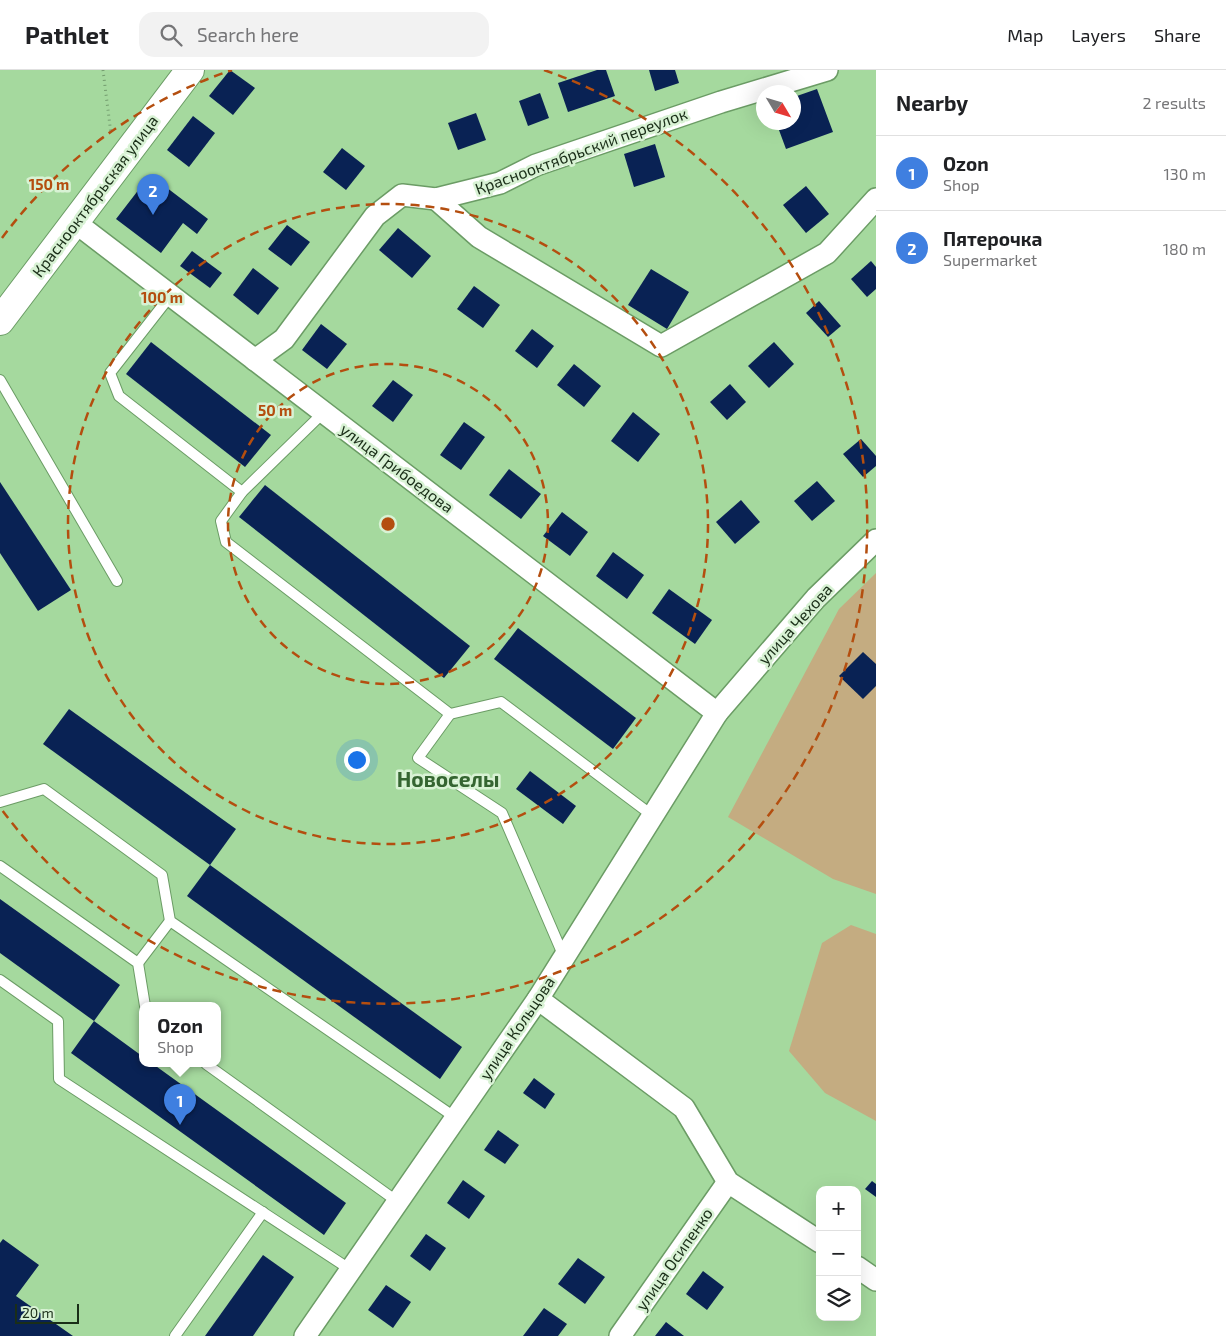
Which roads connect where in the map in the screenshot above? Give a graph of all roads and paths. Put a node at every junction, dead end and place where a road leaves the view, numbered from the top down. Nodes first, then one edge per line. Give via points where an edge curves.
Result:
1 (103, 70) edge
2 (190, 70) edge
3 (827, 70) edge
4 (116, 168) junction
5 (436, 199) junction
6 (876, 199) edge
7 (76, 223) junction
8 (171, 296) junction
9 (0, 320) edge
10 (256, 360) junction
11 (0, 380) edge
12 (324, 412) junction
13 (242, 492) junction
14 (876, 540) edge
15 (117, 580) dead end
16 (717, 713) junction
17 (450, 714) junction
18 (0, 802) edge
19 (653, 816) junction
20 (0, 866) edge
21 (170, 921) junction
22 (564, 957) junction
23 (138, 963) junction
24 (0, 980) edge
25 (538, 998) junction
26 (144, 1002) edge
27 (210, 1067) edge
28 (456, 1118) junction
29 (728, 1182) junction
30 (398, 1202) junction
31 (263, 1212) junction
32 (816, 1239) edge
33 (351, 1270) junction
34 (861, 1270) edge
35 (876, 1280) edge
36 (175, 1336) edge
37 (305, 1336) edge
38 (620, 1336) edge

1 - 4 path
2 - 4 street, Краснооктябрьская улица
3 - 5 street, Краснооктябрьский переулок via 536,165 500,183
4 - 7 street, Краснооктябрьская улица
5 - 6 street via 480,237 661,346 828,253
5 - 10 street, Краснооктябрьский переулок via 402,195 375,216 284,339
7 - 8 street, улица Грибоедова
7 - 9 street, Краснооктябрьская улица
8 - 10 street, улица Грибоедова
8 - 13 lane via 110,374 119,396
10 - 12 street, улица Грибоедова
11 - 15 lane
12 - 13 lane
12 - 16 street, улица Грибоедова
13 - 17 lane via 221,521 226,542
14 - 16 street, улица Чехова via 816,598
16 - 19 street, улица Кольцова
17 - 19 lane via 501,702
17 - 22 lane via 418,758 502,813
18 - 21 lane via 44,789 162,874
19 - 22 street, улица Кольцова
20 - 23 lane
21 - 23 lane
21 - 28 lane
22 - 25 street, улица Кольцова
23 - 26 lane
24 - 31 lane via 58,1021 59,1079
25 - 28 street, улица Кольцова
25 - 29 street via 684,1108
27 - 30 lane
28 - 30 street, улица Кольцова
29 - 32 street
29 - 38 street, улица Осипенко
30 - 33 street, улица Кольцова
31 - 33 lane
31 - 36 lane
33 - 37 street, улица Кольцова
34 - 35 street

